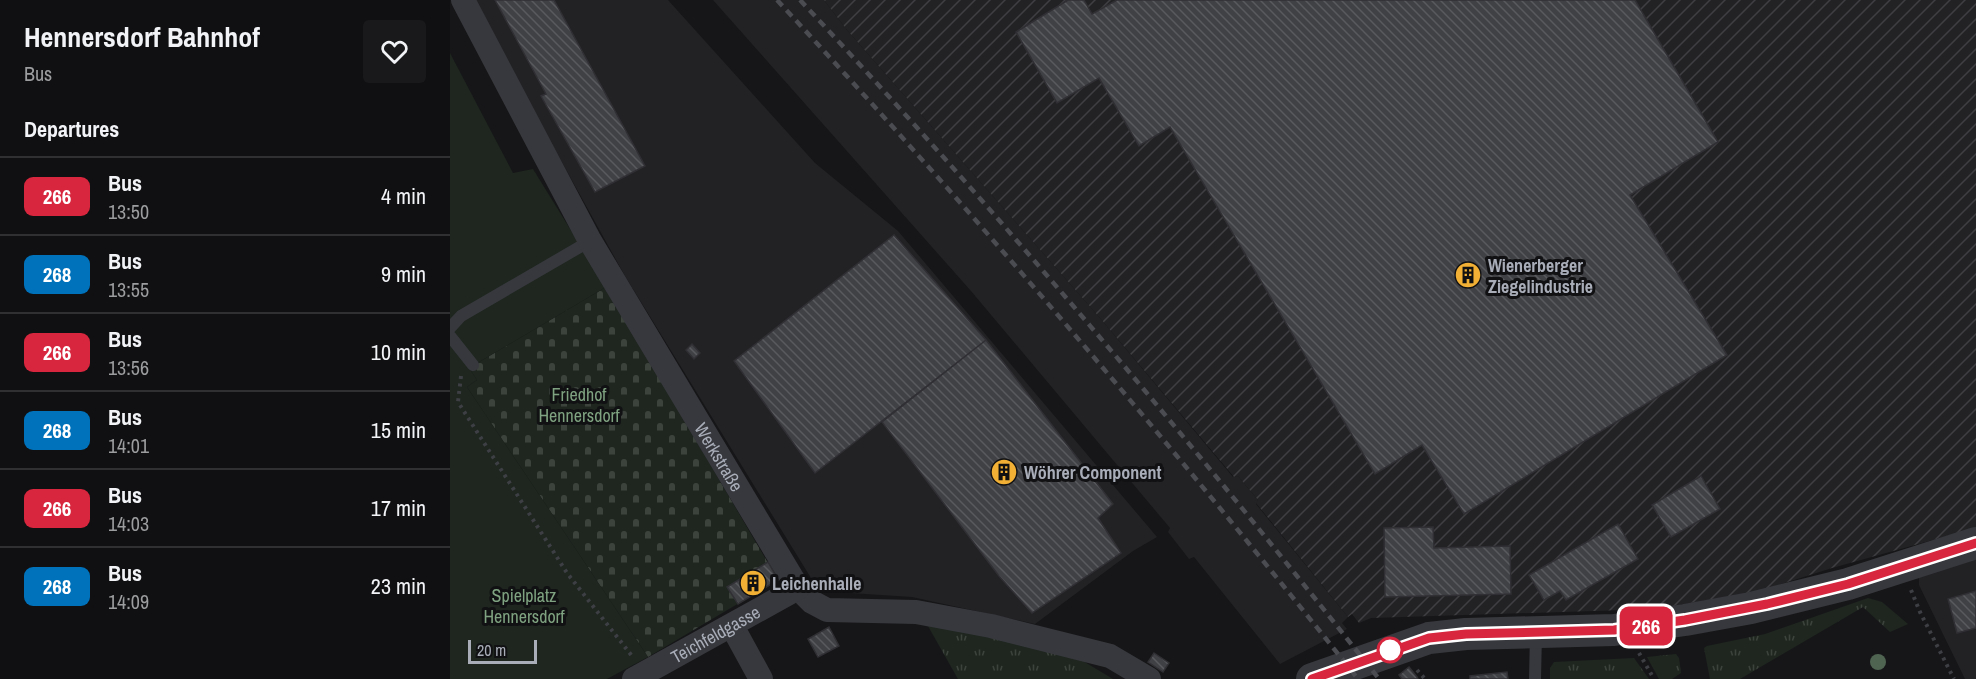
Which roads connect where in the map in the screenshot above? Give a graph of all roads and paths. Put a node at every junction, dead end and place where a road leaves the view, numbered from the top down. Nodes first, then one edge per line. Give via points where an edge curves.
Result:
1 (463, 0) edge
2 (590, 241) junction
3 (450, 328) edge
4 (450, 336) edge
5 (464, 353) junction
6 (473, 365) dead end
7 (1976, 543) edge
8 (1902, 567) junction
9 (798, 588) junction
10 (732, 626) junction
11 (1536, 633) junction
12 (640, 676) edge
13 (760, 679) edge
14 (1149, 679) edge
15 (1312, 679) edge
16 (1535, 679) edge
17 (1954, 679) edge

1 - 2 street, Werkstraße
2 - 3 lane via 461,316
2 - 9 street, Werkstraße
4 - 5 lane
5 - 6 lane
5 - 12 path via 458,402 567,573
7 - 8 street
8 - 11 street via 1816,593 1704,617 1614,630
8 - 17 path
9 - 10 street, Teichfeldgasse
9 - 14 street, Werkstraße via 827,610 916,612 991,626 1103,654
10 - 12 street, Teichfeldgasse
10 - 13 street
11 - 15 street via 1429,638
11 - 16 lane

